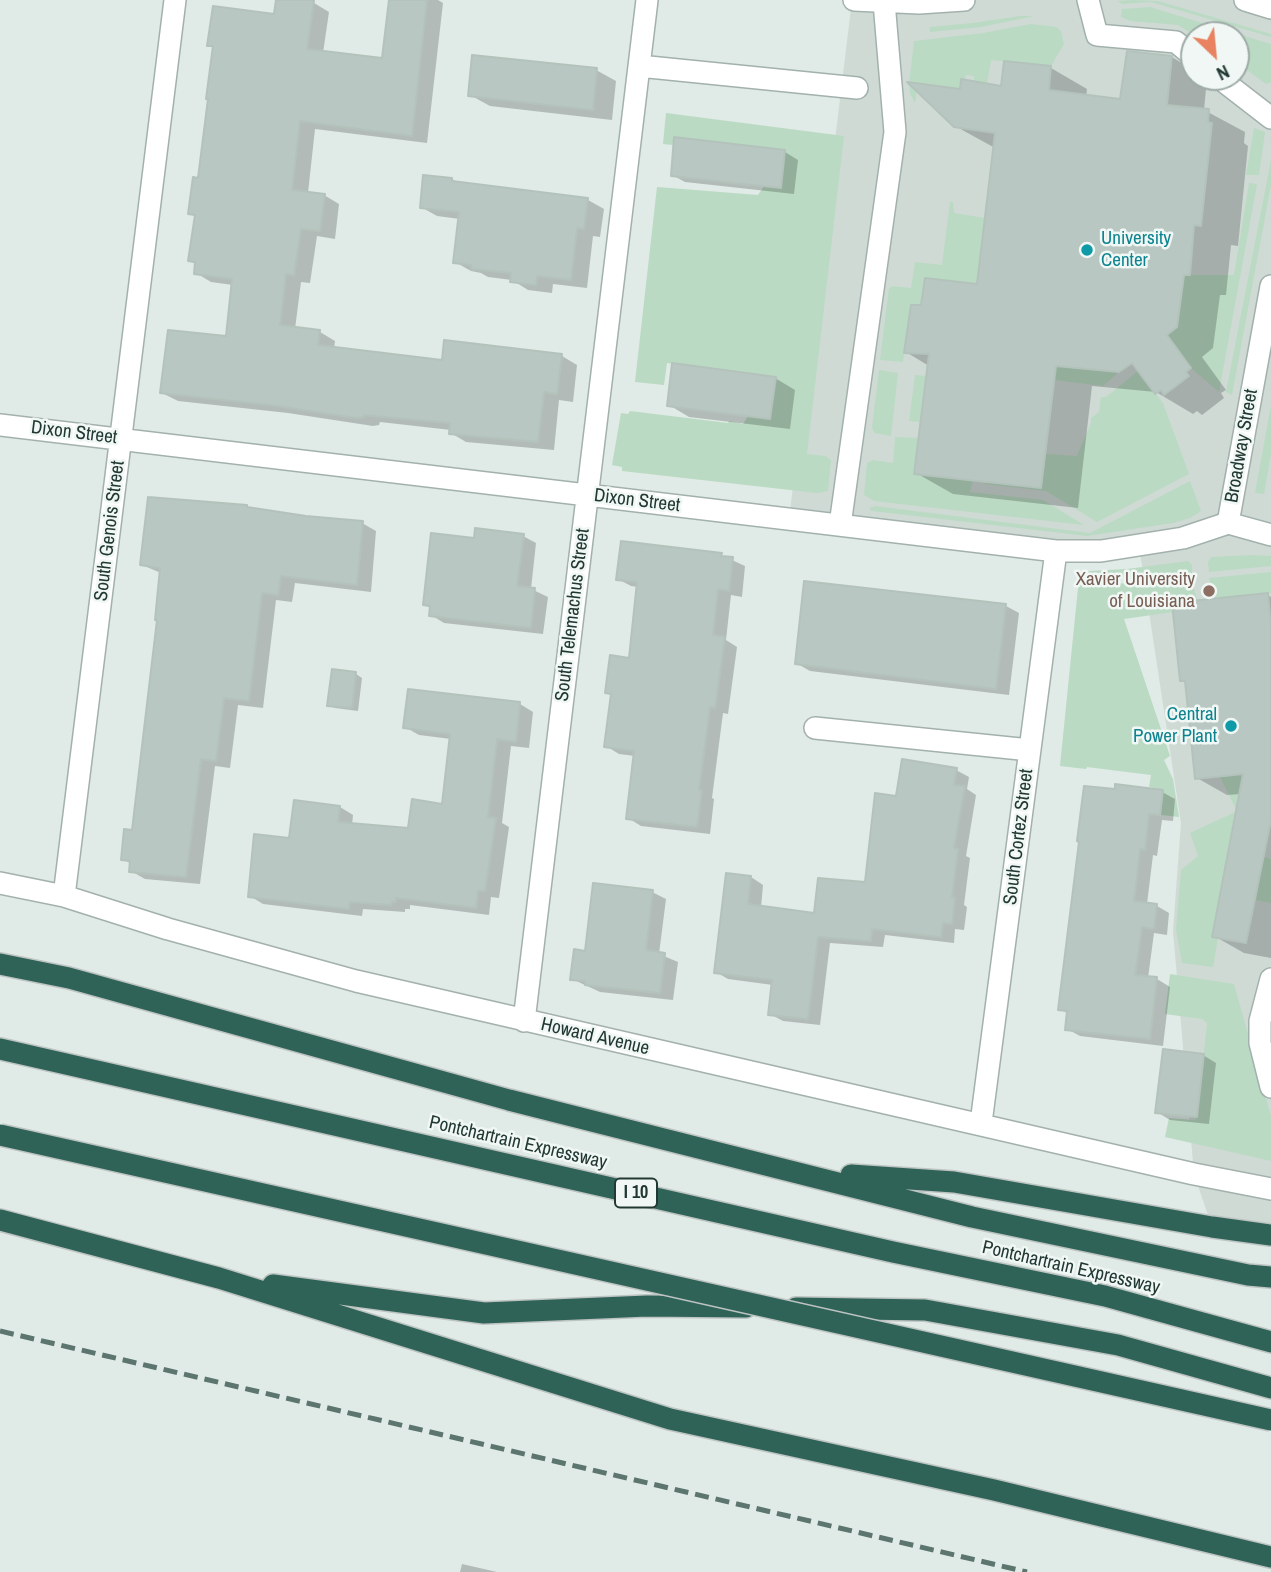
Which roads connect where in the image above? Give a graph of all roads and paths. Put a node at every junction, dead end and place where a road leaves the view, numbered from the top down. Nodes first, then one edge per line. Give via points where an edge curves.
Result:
1 (175, 0) edge
2 (647, 0) edge
3 (854, 0) edge
4 (964, 0) edge
5 (1088, 0) edge
6 (1245, 0) edge
7 (884, 2) junction
8 (1271, 8) edge
9 (1180, 45) edge
10 (639, 66) junction
11 (857, 88) dead end
12 (1236, 91) edge
13 (1271, 118) edge
14 (1271, 286) edge
15 (0, 425) edge
16 (122, 439) junction
17 (588, 496) junction
18 (1228, 523) junction
19 (840, 525) junction
20 (1271, 535) edge
21 (1056, 551) junction
22 (815, 728) dead end
23 (1030, 750) junction
24 (0, 883) edge
25 (64, 896) junction
26 (0, 964) edge
27 (1271, 979) edge
28 (524, 1021) junction
29 (0, 1049) edge
30 (1271, 1087) edge
31 (981, 1124) junction
32 (0, 1135) edge
33 (800, 1171) junction
34 (1271, 1189) edge
35 (0, 1220) edge
36 (1271, 1235) edge
37 (219, 1278) junction
38 (1271, 1278) edge
39 (1271, 1342) edge
40 (1271, 1388) edge
41 (1271, 1420) edge
42 (1271, 1557) edge

1 - 16 street, South Genois Street
2 - 10 street, South Telemachus Street
3 - 7 street
4 - 7 street
5 - 9 street via 1097,36
6 - 8 street
7 - 19 street via 895,132
10 - 11 street
10 - 17 street, South Telemachus Street
12 - 13 street
14 - 18 street, Broadway Street
15 - 16 street, Dixon Street
16 - 17 street, Dixon Street
16 - 25 street, South Genois Street
17 - 19 street, Dixon Street
17 - 28 street, South Telemachus Street
18 - 20 street
18 - 21 street, Dixon Street via 1183,538 1101,551
19 - 21 street, Dixon Street
21 - 23 street, South Cortez Street
22 - 23 street
23 - 31 street, South Cortez Street
24 - 25 street, Howard Avenue
25 - 28 street, Howard Avenue via 356,981
26 - 33 highway via 69,978 509,1100
27 - 30 street via 1260,1021 1260,1044
28 - 31 street, Howard Avenue
29 - 39 highway, Pontchartrain Expressway / I 10 via 1105,1296
31 - 34 street, Howard Avenue
32 - 41 highway, bridge
33 - 36 highway via 954,1182
33 - 38 highway via 972,1217
35 - 37 highway
37 - 40 highway via 484,1313 647,1306 925,1310 1118,1345
37 - 42 highway via 670,1419

